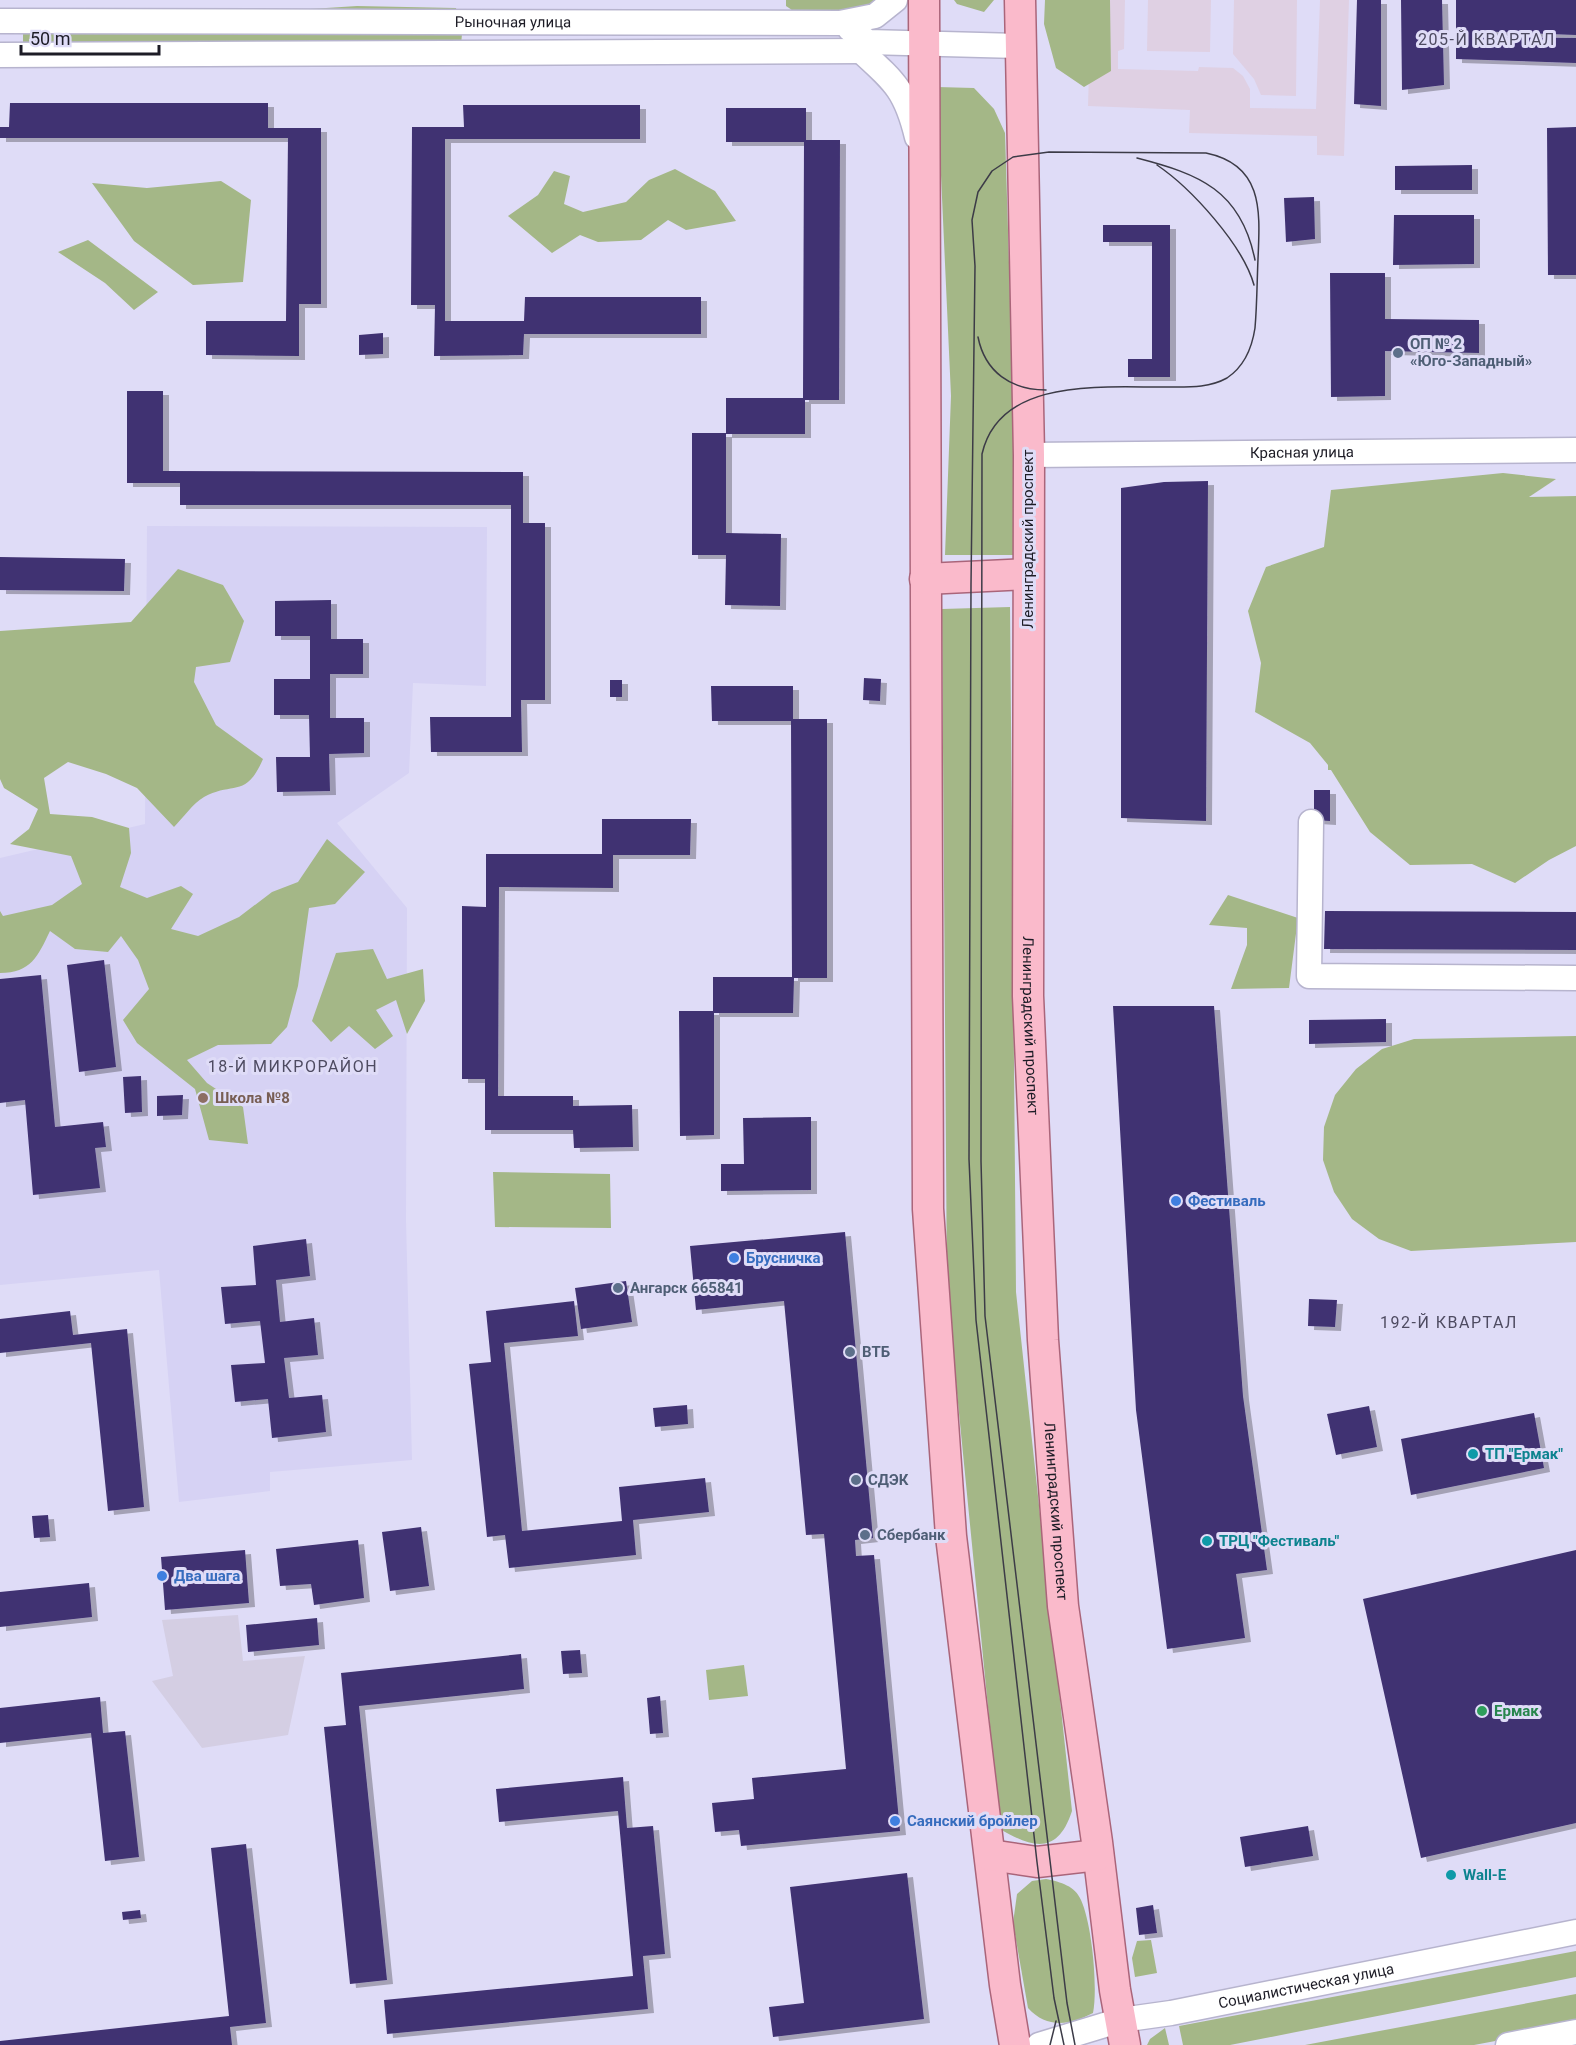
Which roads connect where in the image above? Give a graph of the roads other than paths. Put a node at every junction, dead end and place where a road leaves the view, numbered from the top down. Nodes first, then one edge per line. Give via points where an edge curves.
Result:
1 (895, 0) edge
2 (924, 0) edge
3 (1020, 0) edge
4 (3, 21) edge
5 (840, 23) junction
6 (482, 24) junction
7 (923, 45) junction
8 (1020, 46) junction
9 (864, 47) junction
10 (478, 52) junction
11 (3, 55) edge
12 (925, 173) junction
13 (1576, 450) edge
14 (1029, 455) junction
15 (1028, 574) junction
16 (925, 579) junction
17 (1311, 822) dead end
18 (1576, 978) edge
19 (990, 1855) junction
20 (1098, 1855) junction
21 (1576, 1932) edge
22 (1576, 2032) edge
23 (1123, 2033) edge
24 (1015, 2045) edge
25 (1039, 2045) edge
26 (1508, 2045) edge

1 - 5 street, Рыночная улица via 875,16
2 - 7 main road
3 - 8 main road, Ленинградский проспект
4 - 6 street, Рыночная улица
4 - 11 street
5 - 6 street, Рыночная улица
5 - 9 street
6 - 10 street
7 - 8 street, Рыночная улица
7 - 9 street, Рыночная улица
7 - 12 main road
8 - 14 main road, Ленинградский проспект
9 - 10 street, Рыночная улица
9 - 12 street via 905,97
10 - 11 street, Рыночная улица
12 - 16 main road
13 - 14 street, Красная улица
14 - 15 main road, Ленинградский проспект
15 - 16 main road
15 - 20 main road, Ленинградский проспект via 1028,996 1043,1340 1063,1606
16 - 19 main road via 928,1209 950,1526
17 - 18 street via 1309,976
19 - 20 main road via 1037,1862
19 - 24 main road
20 - 23 main road, Ленинградский проспект
21 - 23 street, Социалистическая улица via 1171,2013
22 - 26 street
23 - 25 street, Социалистическая улица

